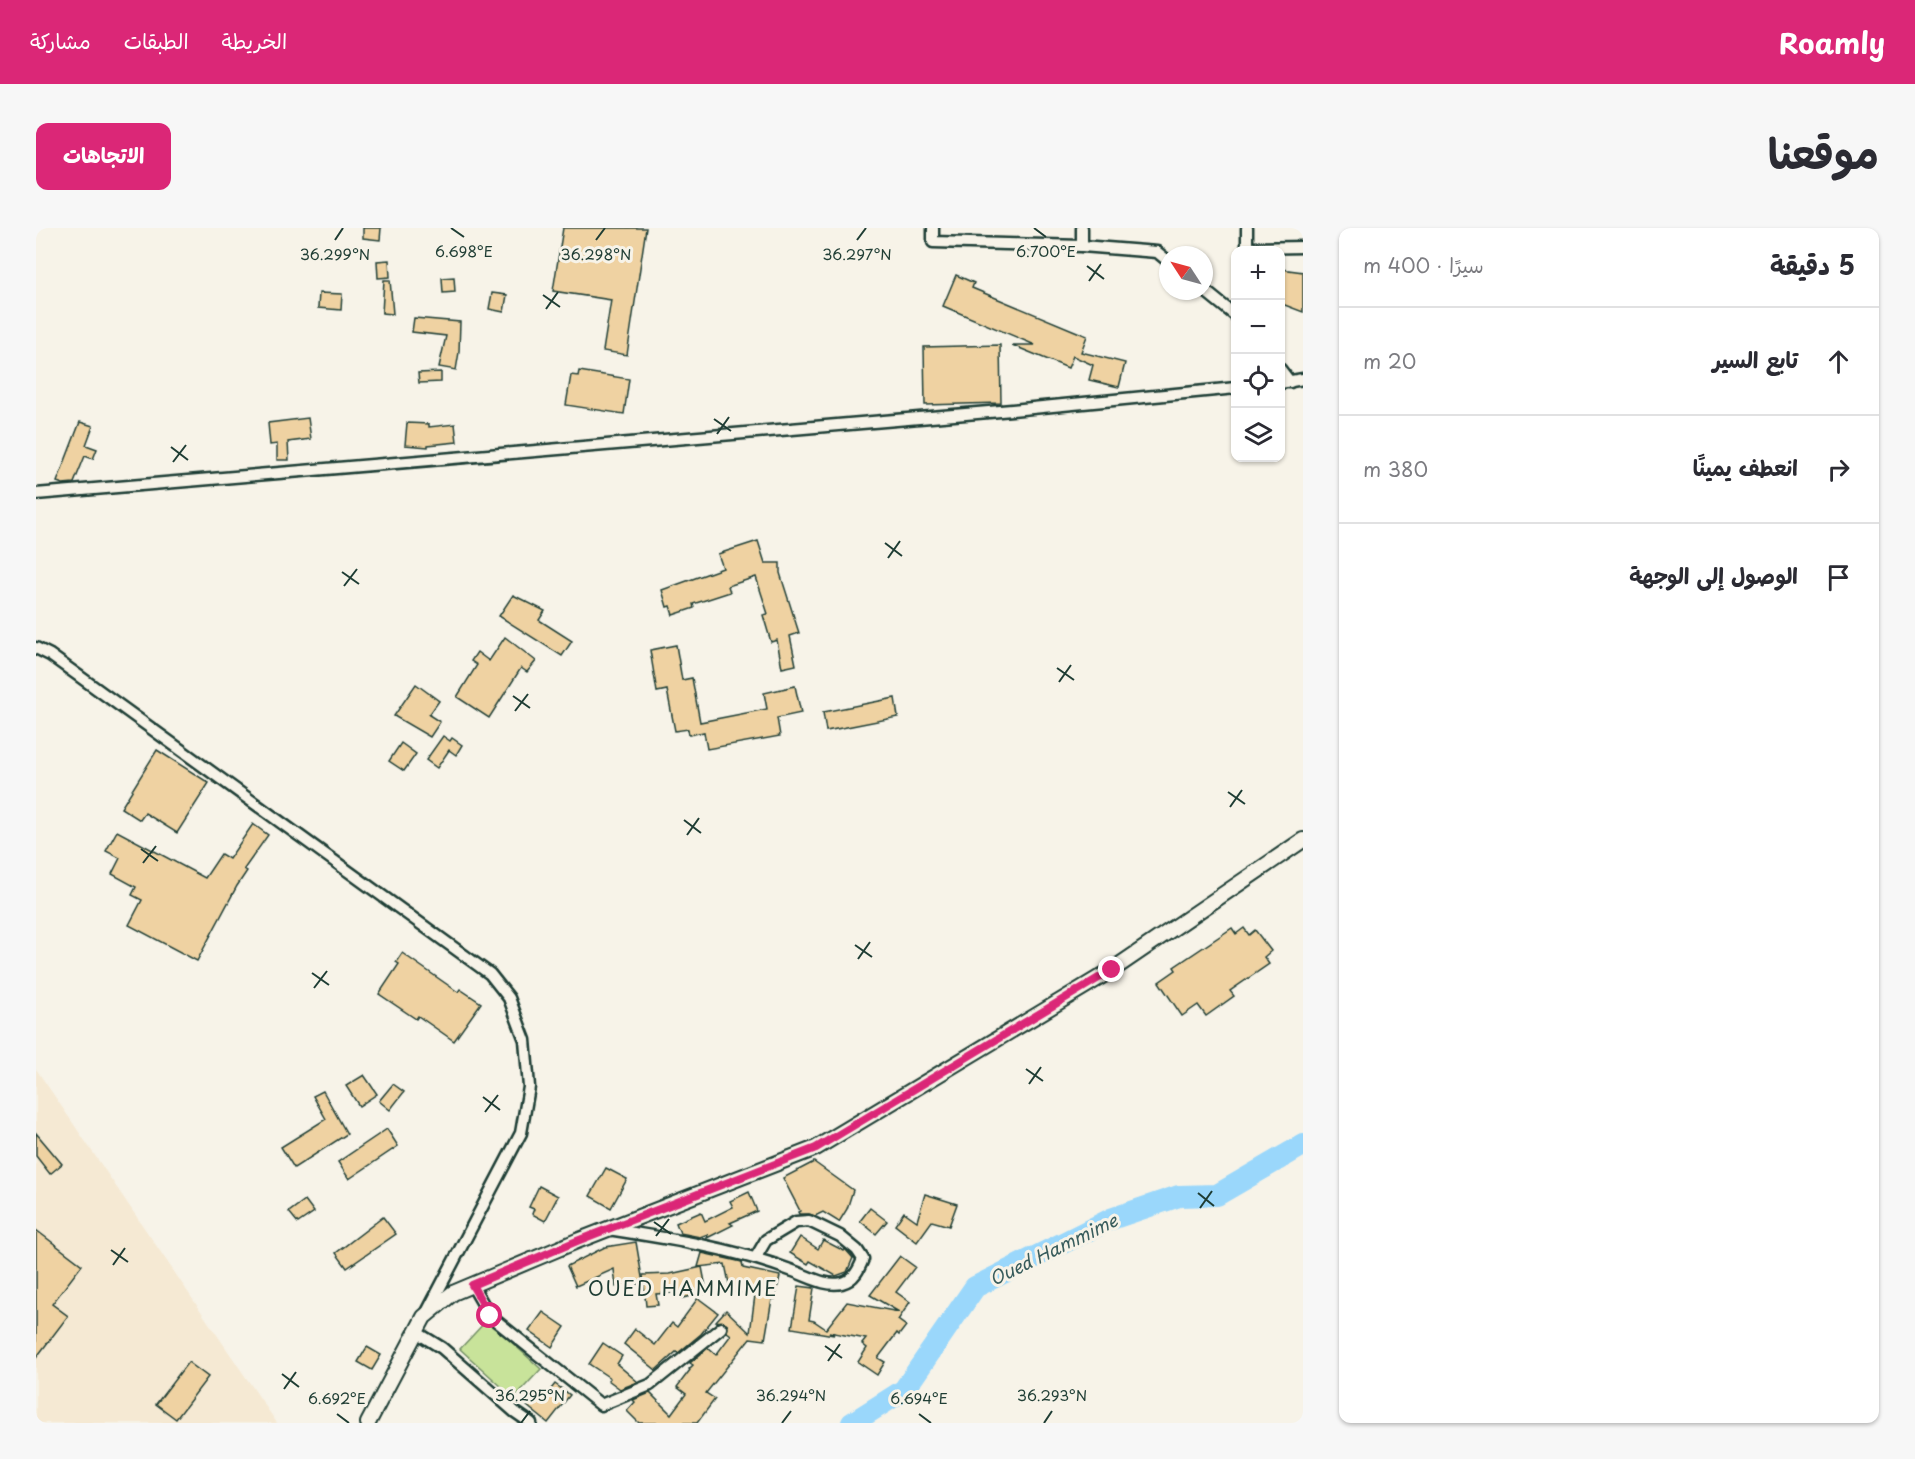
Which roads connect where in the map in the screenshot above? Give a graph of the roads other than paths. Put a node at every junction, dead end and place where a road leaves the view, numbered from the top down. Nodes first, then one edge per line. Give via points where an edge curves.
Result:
1 (933, 228) edge
2 (1082, 228) edge
3 (1247, 228) edge
4 (1082, 246) junction
5 (1247, 246) edge
6 (1303, 247) edge
7 (1285, 248) edge
8 (1159, 254) edge
9 (1213, 297) edge
10 (1231, 312) edge
11 (1303, 379) edge
12 (1286, 382) edge
13 (1231, 388) edge
14 (36, 494) edge
15 (36, 648) edge
16 (1303, 840) edge
17 (608, 1229) junction
18 (756, 1257) junction
19 (472, 1285) junction
20 (424, 1317) junction
21 (721, 1328) dead end
22 (416, 1332) junction
23 (368, 1423) edge
24 (531, 1423) edge

1 - 4 street via 933,242
2 - 4 street
3 - 5 street
4 - 8 street
6 - 7 street
9 - 10 street
11 - 12 street
13 - 14 street
15 - 20 street via 439,936 490,974 509,998 525,1040 530,1087 521,1133
16 - 17 main road via 1112,970 816,1148
17 - 18 street via 705,1244
17 - 19 main road
18 - 18 street via 826,1283 844,1283 857,1273 862,1259 840,1236 809,1221 796,1222 766,1240
19 - 20 main road via 453,1293
19 - 21 street via 490,1316 601,1405 650,1385
20 - 22 main road
22 - 23 main road
22 - 24 street via 442,1348

